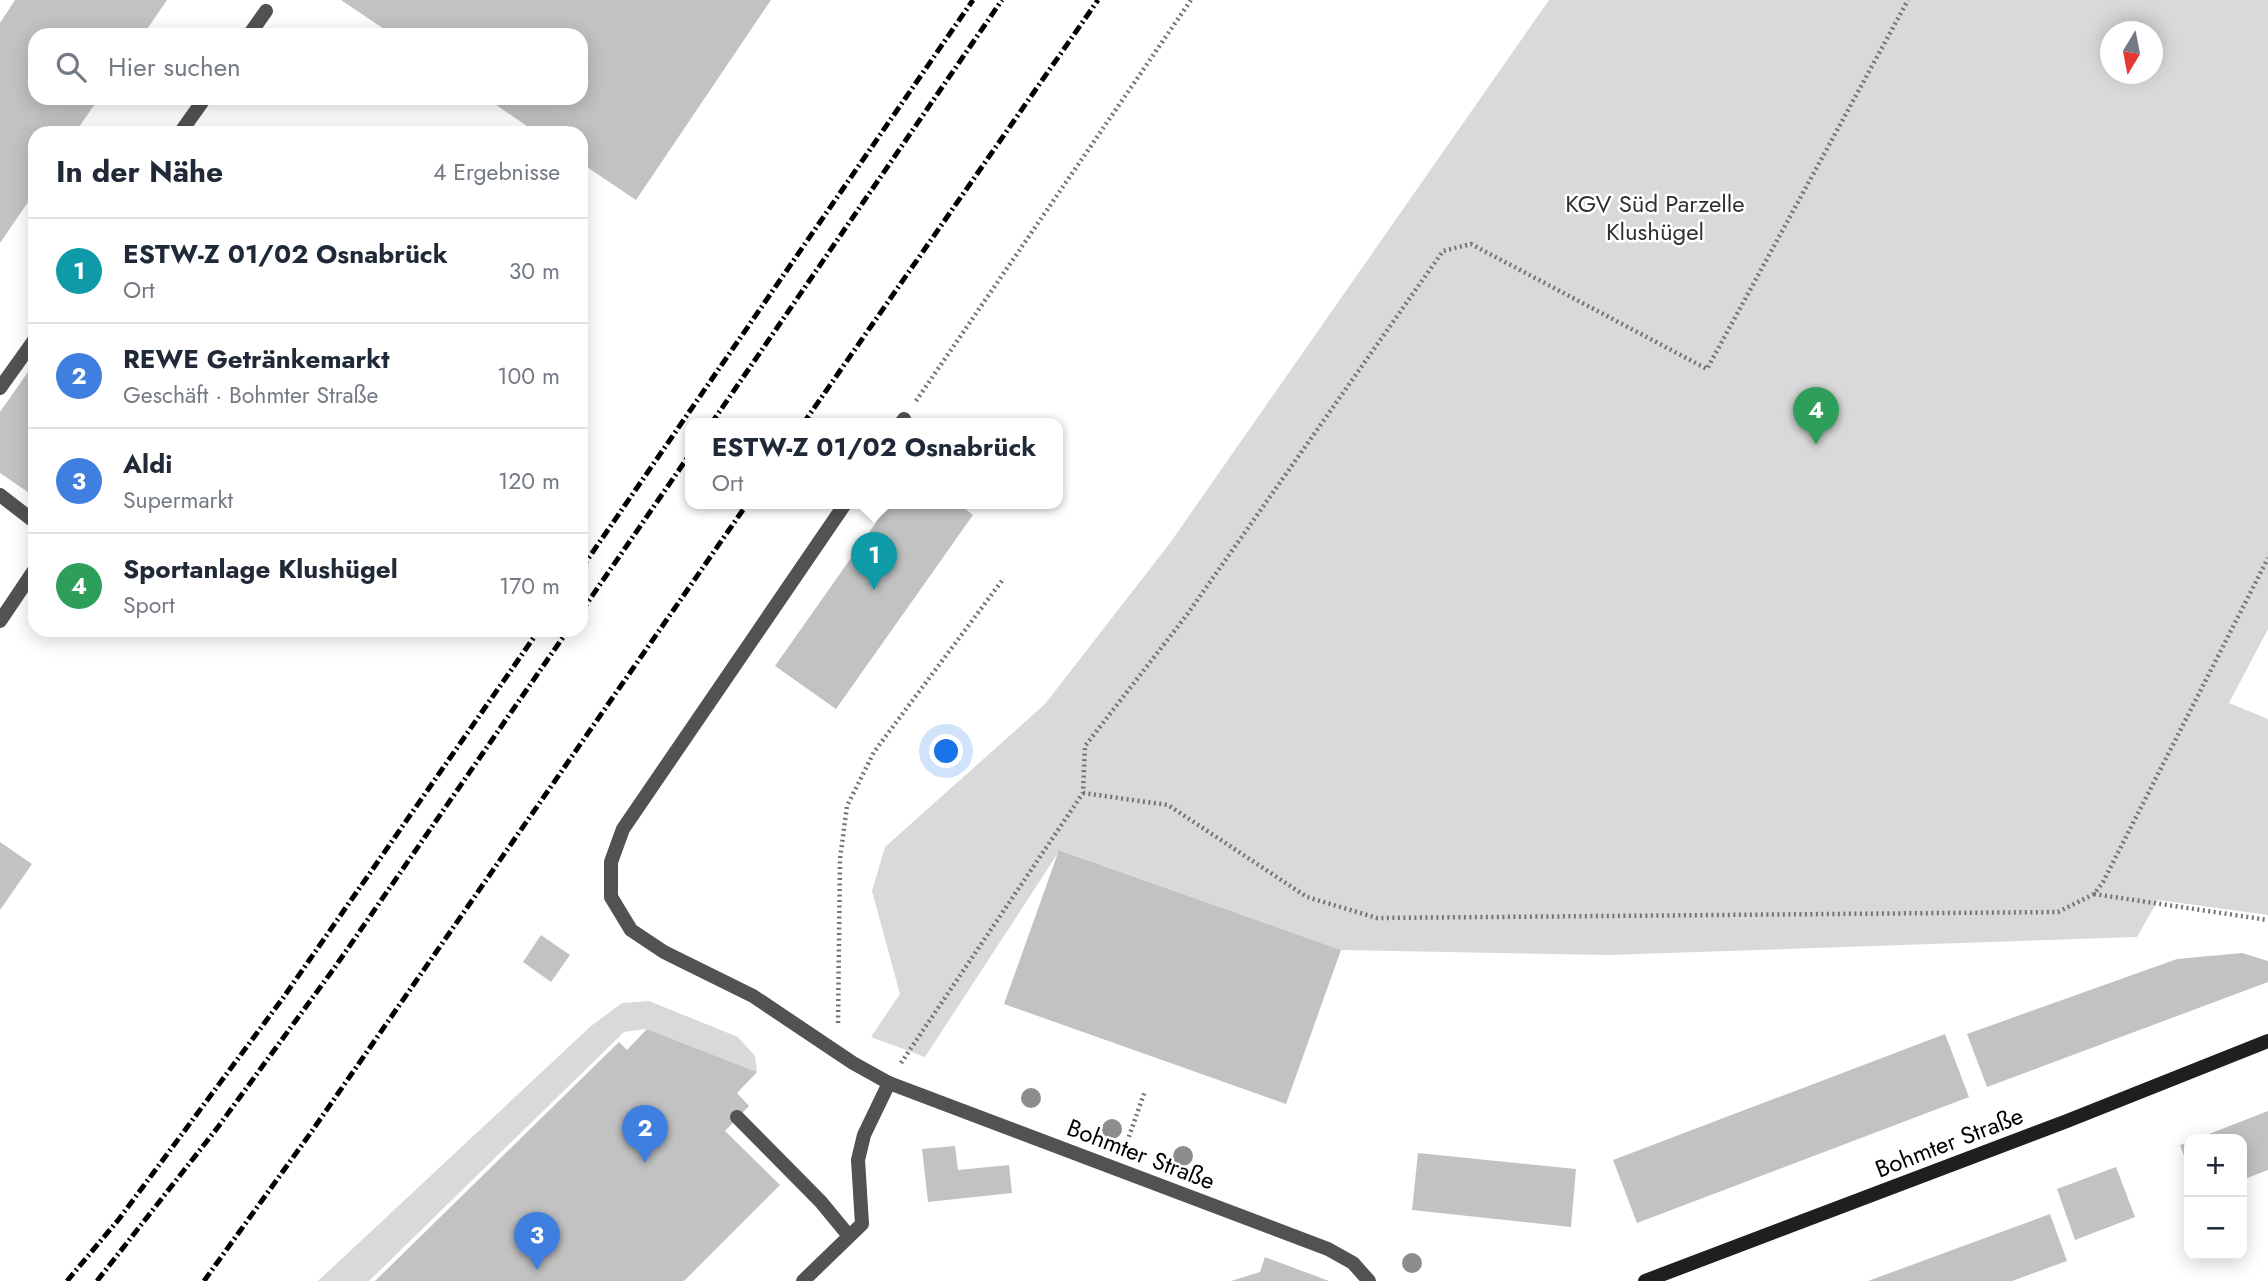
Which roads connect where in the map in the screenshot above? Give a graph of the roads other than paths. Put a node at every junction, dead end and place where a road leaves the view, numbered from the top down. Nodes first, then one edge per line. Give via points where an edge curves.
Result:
1 (266, 11) dead end
2 (254, 28) edge
3 (200, 105) edge
4 (185, 126) edge
5 (28, 348) edge
6 (0, 388) edge
7 (0, 495) edge
8 (842, 509) edge
9 (28, 517) edge
10 (28, 579) edge
11 (0, 621) edge
12 (2268, 1041) edge
13 (890, 1083) junction
14 (737, 1117) dead end
15 (849, 1236) junction
16 (1674, 1276) edge
17 (803, 1281) edge
18 (1369, 1281) edge
19 (1645, 1281) edge

1 - 2 street
3 - 4 street
5 - 6 street
7 - 9 street
8 - 13 street, Bohmter Straße via 623,829 611,862 611,897 631,930 664,952 753,996
10 - 11 street
12 - 16 main road, Bohmter Straße
13 - 15 street via 864,1135 858,1160 862,1224
13 - 18 street, Bohmter Straße via 1328,1249 1353,1263
14 - 15 street
15 - 17 street
16 - 19 main road, Bohmter Straße

